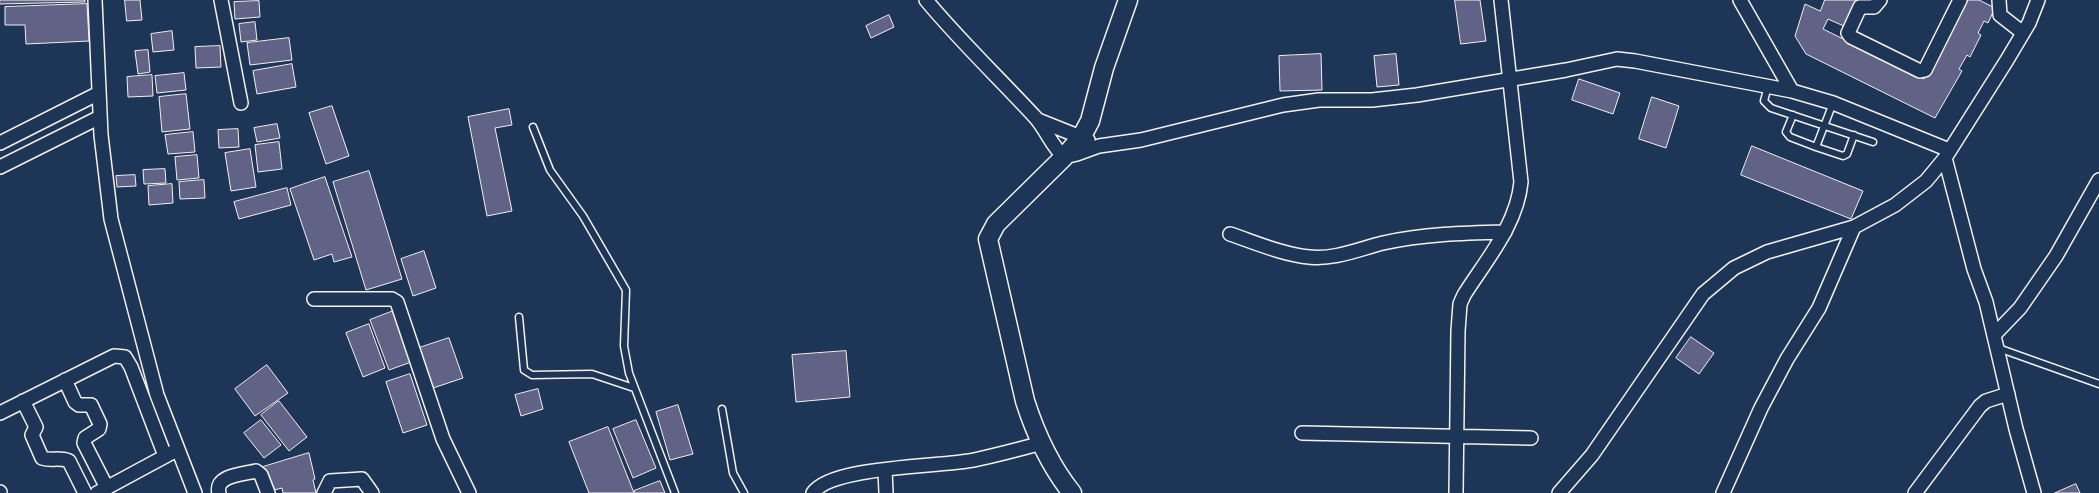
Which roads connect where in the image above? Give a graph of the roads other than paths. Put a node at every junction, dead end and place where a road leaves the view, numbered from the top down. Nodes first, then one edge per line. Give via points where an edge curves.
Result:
1 (95, 0) edge
2 (221, 0) edge
3 (926, 0) edge
4 (1128, 0) edge
5 (1501, 0) edge
6 (1740, 0) edge
7 (1880, 0) edge
8 (1960, 0) edge
9 (2038, 0) edge
10 (2000, 1) edge
11 (2023, 34) junction
12 (1510, 80) junction
13 (1768, 86) junction
14 (1792, 91) junction
15 (99, 93) junction
16 (241, 103) dead end
17 (1833, 103) junction
18 (1793, 115) junction
19 (100, 117) junction
20 (1038, 120) junction
21 (1824, 125) junction
22 (533, 127) dead end
23 (1854, 135) junction
24 (1082, 136) junction
25 (0, 142) edge
26 (1873, 142) dead end
27 (1099, 146) junction
28 (1816, 147) junction
29 (1947, 154) junction
30 (1064, 156) junction
31 (0, 167) edge
32 (2099, 180) edge
33 (1854, 227) junction
34 (1505, 232) junction
35 (1230, 234) dead end
36 (314, 300) dead end
37 (520, 317) dead end
38 (1995, 334) junction
39 (1998, 348) junction
40 (65, 380) junction
41 (2099, 384) edge
42 (634, 388) junction
43 (2008, 394) junction
44 (23, 401) junction
45 (722, 409) dead end
46 (0, 413) edge
47 (1302, 434) dead end
48 (1457, 437) junction
49 (1531, 438) dead end
50 (1042, 443) junction
51 (178, 449) junction
52 (165, 456) junction
53 (885, 470) junction
54 (1563, 489) edge
55 (102, 490) edge
56 (85, 493) edge
57 (195, 493) edge
58 (219, 493) edge
59 (268, 493) edge
60 (324, 493) edge
61 (372, 493) edge
62 (469, 493) edge
63 (675, 493) edge
64 (744, 493) edge
65 (813, 493) edge
66 (886, 493) edge
67 (1072, 493) edge
68 (1456, 493) edge
69 (1723, 493) edge
70 (1915, 493) edge
71 (2034, 493) edge

1 - 15 street
2 - 16 street
3 - 20 street
4 - 24 street via 1104,68 1090,121
5 - 12 street
6 - 14 street
7 - 8 street via 1874,7 1860,7 1848,33 1851,37 1920,71 1925,70
9 - 11 street
10 - 11 street via 2000,16
11 - 29 street
12 - 13 street via 1617,59
12 - 27 street via 1372,100 1319,100 1283,105 1140,140
12 - 34 street via 1521,182 1517,205
13 - 14 street
13 - 18 lane via 1764,101 1766,104
14 - 17 street
15 - 19 street
15 - 25 street
17 - 21 lane
17 - 29 street
18 - 21 lane
18 - 28 lane via 1786,132 1790,138
19 - 31 street
19 - 51 street via 111,219 157,395
20 - 24 street
20 - 30 street via 1056,150
21 - 23 lane
21 - 28 lane
22 - 42 lane via 550,170 583,216 626,290 624,346
23 - 26 lane
23 - 28 lane via 1847,154 1843,156
24 - 27 street
24 - 30 street
27 - 30 street
29 - 33 street via 1926,181 1896,205
29 - 38 street via 1974,268
30 - 50 street via 996,224 988,239 1025,401
32 - 38 street via 2056,256 2020,308
33 - 54 street via 1767,252 1734,268 1703,294 1592,455
33 - 69 street via 1819,308 1761,408
34 - 35 street via 1419,237 1327,258 1308,257
34 - 48 street via 1460,304
36 - 62 street via 392,299 398,302 444,439
37 - 42 lane via 524,370 532,375 592,374
38 - 39 street
39 - 41 lane
39 - 43 street
40 - 44 street
40 - 52 street via 114,356 125,357
40 - 55 street via 75,402 79,405 91,405 100,424 99,429 85,438 84,444
42 - 63 lane
43 - 70 street via 1986,401 1980,406
43 - 71 street
44 - 46 street
44 - 56 street via 36,427 32,435 42,458 47,460 61,457 69,461
45 - 64 lane via 733,473
47 - 48 street
48 - 49 street
48 - 68 street
50 - 53 street via 973,460
50 - 67 street
51 - 52 street
51 - 57 street
52 - 55 street
53 - 65 street via 833,479 817,487
53 - 66 street
58 - 59 street via 220,484 225,479 256,471 261,475
60 - 61 street via 330,481 352,478 362,479

